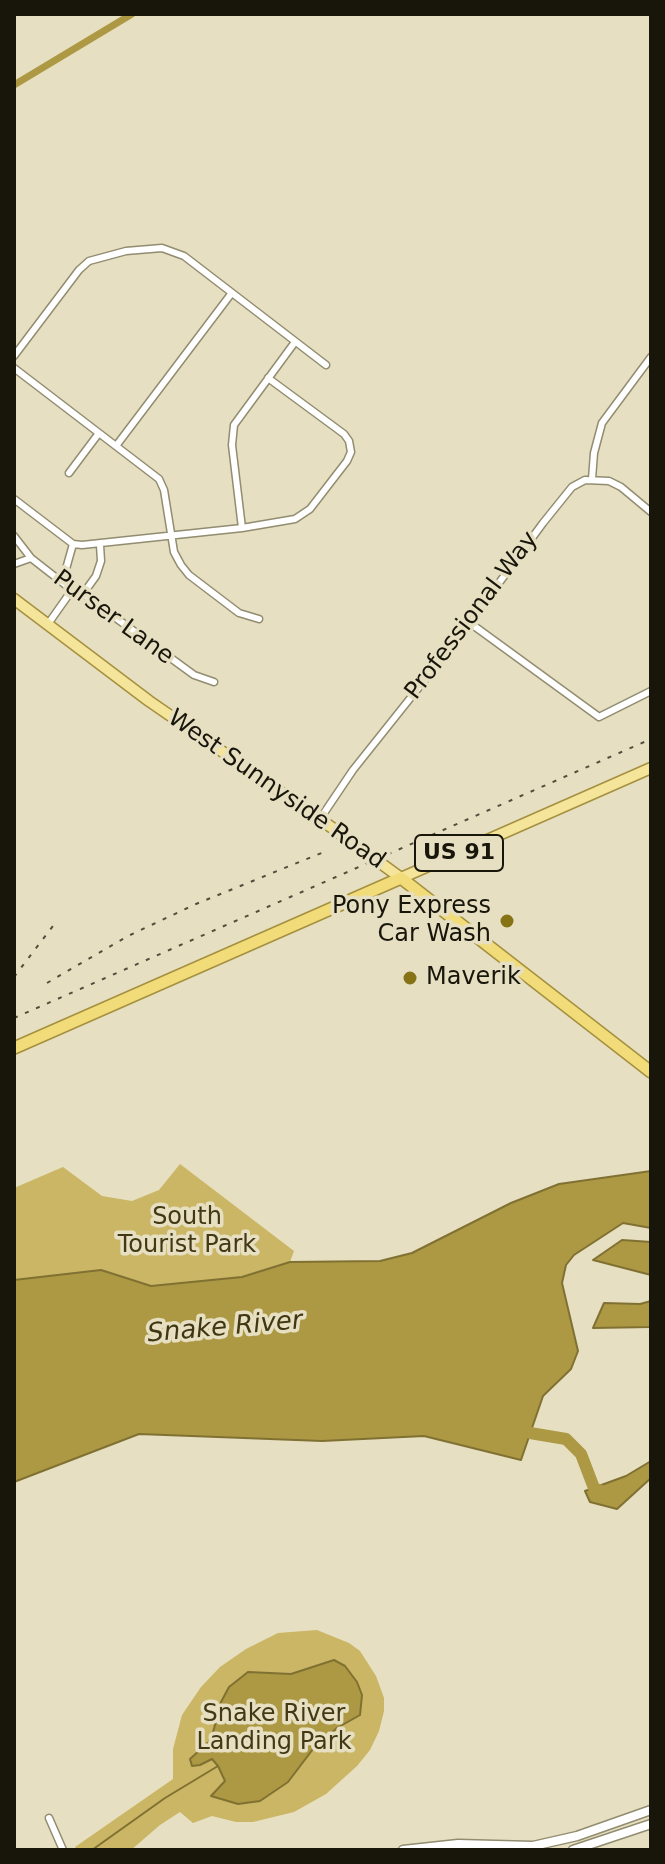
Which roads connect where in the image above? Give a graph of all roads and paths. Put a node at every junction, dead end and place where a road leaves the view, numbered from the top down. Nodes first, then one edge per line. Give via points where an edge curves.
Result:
1 (231, 294) junction
2 (295, 342) junction
3 (14, 356) edge
4 (651, 357) edge
5 (326, 365) dead end
6 (14, 368) edge
7 (268, 378) junction
8 (99, 433) junction
9 (116, 446) junction
10 (69, 473) dead end
11 (592, 479) junction
12 (14, 499) edge
13 (651, 512) edge
14 (242, 528) junction
15 (14, 536) edge
16 (172, 536) junction
17 (73, 544) junction
18 (100, 545) junction
19 (31, 558) junction
20 (14, 564) edge
21 (72, 590) junction
22 (83, 594) junction
23 (14, 599) edge
24 (259, 619) dead end
25 (470, 623) junction
26 (48, 624) junction
27 (214, 682) dead end
28 (651, 691) edge
29 (651, 768) edge
30 (320, 819) junction
31 (401, 878) junction
32 (14, 1048) edge
33 (651, 1072) edge
34 (651, 1810) edge
35 (49, 1818) dead end
36 (651, 1824) edge
37 (63, 1850) edge
38 (403, 1850) edge
39 (573, 1850) edge

1 - 2 street
1 - 3 street via 174,251 141,249 98,257 79,270
1 - 9 street
2 - 5 street
2 - 7 street
4 - 11 street via 602,423
6 - 8 street
7 - 14 street via 234,425
7 - 14 street via 344,434 351,452 303,516
8 - 9 street
8 - 10 street
9 - 16 street via 159,479
11 - 13 street via 621,487
11 - 25 street, Professional Way via 572,487
12 - 17 street
14 - 16 street
15 - 19 street
16 - 18 street
16 - 24 street via 174,552 189,575 239,613
17 - 18 street
17 - 21 street via 64,576
18 - 22 street via 96,576
19 - 20 street, Purser Lane
19 - 21 street, Purser Lane
21 - 22 street, Purser Lane
21 - 26 street
22 - 27 street, Purser Lane via 194,675
23 - 26 main road, West Sunnyside Road
25 - 28 street via 599,717
25 - 30 street, Professional Way
26 - 30 main road, West Sunnyside Road
29 - 31 main road, US 91
30 - 31 main road, West Sunnyside Road
31 - 32 highway
31 - 33 highway, West Sunnyside Road
34 - 38 street via 533,1846 458,1844
35 - 37 street
36 - 39 street

